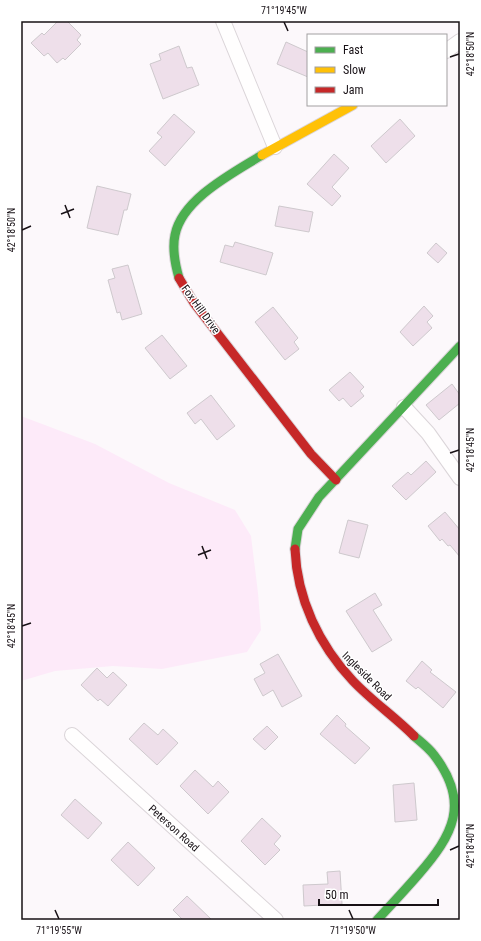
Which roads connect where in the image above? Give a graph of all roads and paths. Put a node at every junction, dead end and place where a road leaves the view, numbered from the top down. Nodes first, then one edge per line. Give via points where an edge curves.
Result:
1 (223, 21) edge
2 (460, 41) edge
3 (447, 50) edge
4 (351, 106) edge
5 (274, 147) junction
6 (460, 346) edge
7 (404, 407) junction
8 (460, 478) edge
9 (336, 480) junction
10 (72, 736) dead end
11 (276, 920) edge
12 (377, 920) edge

1 - 5 street
2 - 3 street
4 - 5 street, Fox Hill Drive
5 - 9 street, Fox Hill Drive via 215,184 188,208 176,234 174,258 179,279 194,303 311,454
6 - 7 street, Ingleside Road
7 - 8 street via 428,433
7 - 9 street, Ingleside Road
9 - 12 street, Ingleside Road via 308,510 296,531 294,544 297,573 310,622 339,668 434,755 445,769 455,802 455,817 445,843
10 - 11 street, Peterson Road

